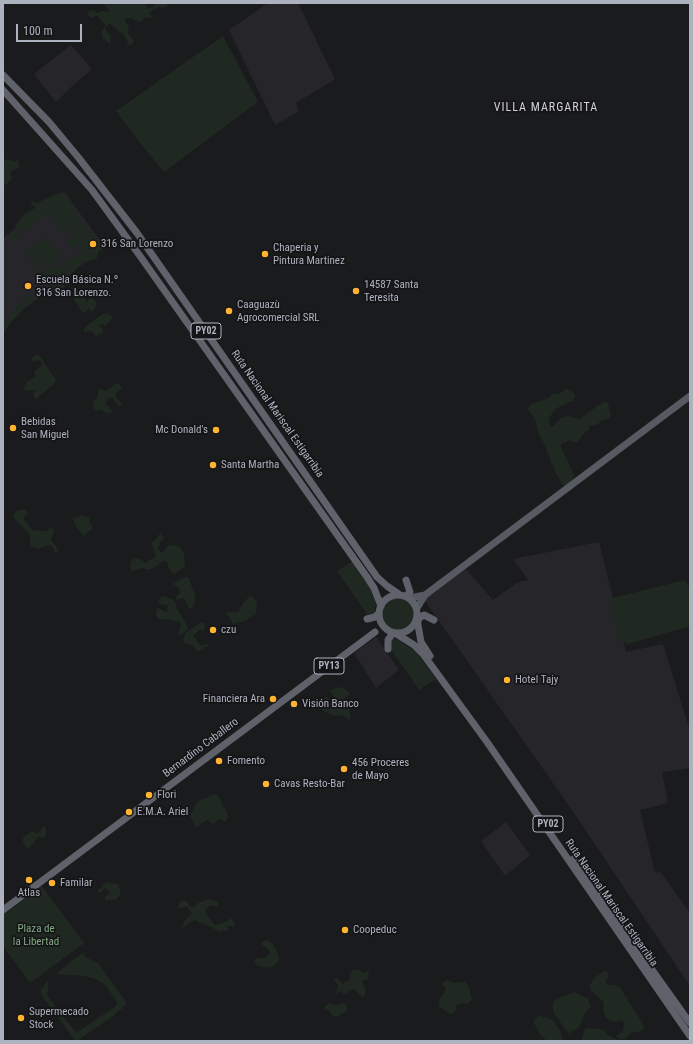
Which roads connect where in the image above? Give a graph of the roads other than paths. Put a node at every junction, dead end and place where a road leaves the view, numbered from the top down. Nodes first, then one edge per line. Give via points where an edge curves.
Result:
1 (3, 75) edge
2 (3, 90) edge
3 (690, 396) edge
4 (406, 580) dead end
5 (425, 594) junction
6 (405, 596) junction
7 (417, 608) junction
8 (379, 612) junction
9 (367, 619) dead end
10 (434, 620) dead end
11 (417, 621) junction
12 (375, 632) junction
13 (393, 633) junction
14 (388, 649) dead end
15 (3, 910) edge
16 (690, 1024) edge
17 (690, 1036) edge

1 - 6 highway, Ruta Nacional Mariscal Estigarribia / PY02 via 74,151 137,233 377,577
2 - 8 highway, Ruta Nacional Mariscal Estigarribia / PY02 via 92,190 140,256 371,582
3 - 5 main road
4 - 6 highway via 410,592
5 - 6 main road
5 - 7 main road
6 - 7 highway, PY02
6 - 8 highway via 388,597
7 - 11 highway, PY02
8 - 9 highway via 375,617
8 - 12 highway
8 - 13 highway, PY02 via 384,627
10 - 11 highway via 424,615
11 - 13 highway via 409,630
11 - 16 highway, Ruta Nacional Mariscal Estigarribia / PY02 via 425,650
12 - 13 highway
12 - 15 highway, Bernardino Caballero / PY13
13 - 14 highway via 388,640
13 - 17 highway, Ruta Nacional Mariscal Estigarribia / PY02 via 414,645 423,654 487,742

